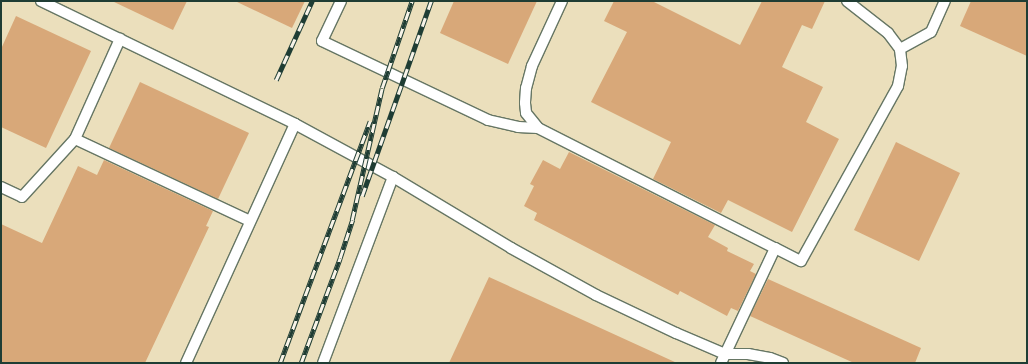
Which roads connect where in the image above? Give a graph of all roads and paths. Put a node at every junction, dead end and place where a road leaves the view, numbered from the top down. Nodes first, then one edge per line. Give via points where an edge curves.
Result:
1 (41, 1) edge
2 (341, 1) edge
3 (562, 1) edge
4 (846, 1) edge
5 (945, 1) edge
6 (120, 39) junction
7 (900, 49) junction
8 (294, 124) junction
9 (538, 128) junction
10 (75, 139) junction
11 (393, 177) junction
12 (1, 187) edge
13 (250, 221) junction
14 (775, 248) junction
15 (723, 358) edge
16 (186, 363) edge
17 (323, 363) edge
18 (783, 363) edge

1 - 6 lane
2 - 9 lane via 322,41 488,120 518,127
3 - 9 lane via 532,66 526,88 526,113
4 - 7 lane via 888,33
5 - 7 lane via 931,32
6 - 8 lane
6 - 10 lane
7 - 14 lane via 902,66 898,86 801,261
8 - 11 lane
8 - 13 lane
9 - 14 lane
10 - 12 lane via 22,197
10 - 13 lane
11 - 15 lane via 511,248 596,295
11 - 17 lane
13 - 16 lane
14 - 15 lane
15 - 18 lane via 748,354

